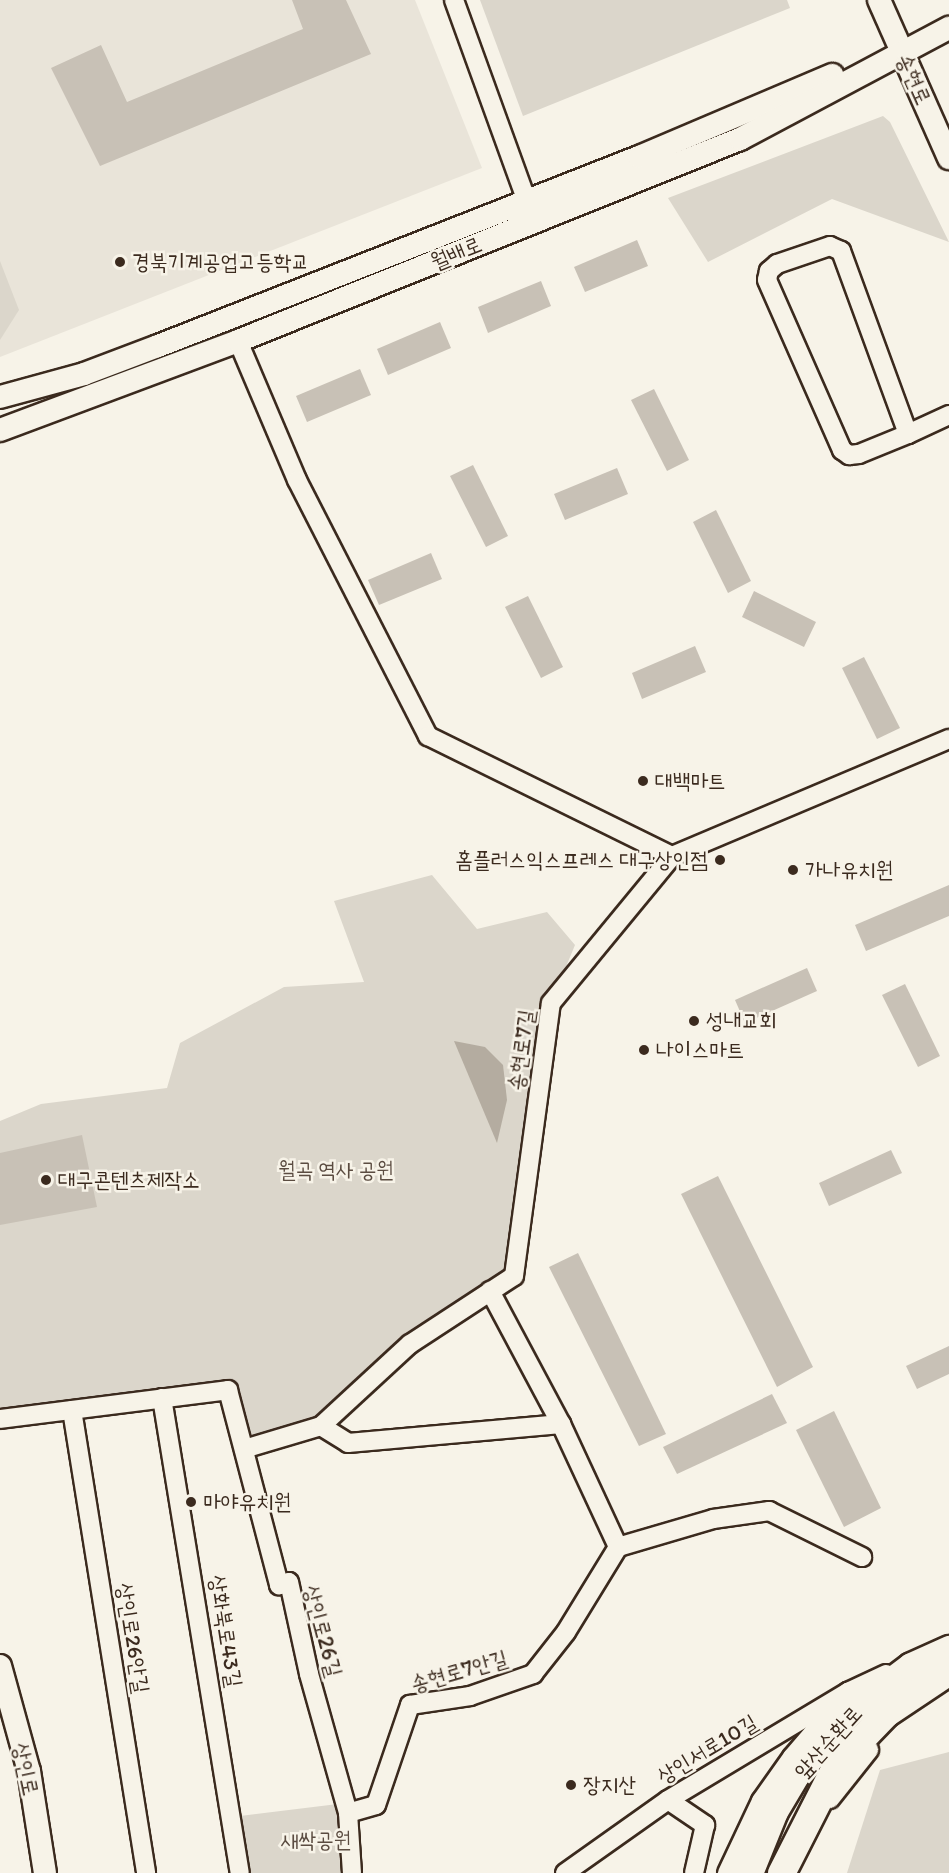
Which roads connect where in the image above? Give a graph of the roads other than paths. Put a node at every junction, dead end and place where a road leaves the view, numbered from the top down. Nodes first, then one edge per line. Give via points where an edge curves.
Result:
1 (454, 0) edge
2 (879, 0) edge
3 (949, 28) edge
4 (901, 51) junction
5 (949, 158) edge
6 (526, 199) junction
7 (238, 341) junction
8 (0, 397) edge
9 (949, 415) edge
10 (0, 430) edge
11 (908, 434) junction
12 (949, 740) edge
13 (672, 856) junction
14 (490, 1291) junction
15 (162, 1398) junction
16 (72, 1410) junction
17 (0, 1419) edge
18 (561, 1424) junction
19 (321, 1426) junction
20 (244, 1449) junction
21 (618, 1547) junction
22 (862, 1557) dead end
23 (0, 1666) edge
24 (938, 1667) edge
25 (848, 1692) junction
26 (668, 1800) junction
27 (348, 1813) junction
28 (45, 1873) edge
29 (146, 1873) edge
30 (240, 1873) edge
31 (352, 1873) edge
32 (565, 1873) edge
33 (693, 1873) edge
34 (727, 1873) edge
35 (749, 1873) edge
36 (780, 1873) edge
37 (794, 1873) edge

1 - 6 street
2 - 4 main road, 송현로
3 - 4 main road, 월배로
4 - 5 main road, 송현로
4 - 6 main road, 월배로
4 - 7 main road, 월배로 via 740,139
6 - 8 main road, 월배로 via 95,370
7 - 10 main road, 월배로
7 - 13 street via 297,480 428,736
9 - 11 street
11 - 11 street via 859,454 842,450 766,279 777,264 830,246 841,251
12 - 13 street, 송현로7길
13 - 14 street, 송현로7길 via 551,1004 514,1276
14 - 18 street
14 - 19 street, 송현로7길 via 410,1344
15 - 16 street, 상인로26길
15 - 20 street, 상인로26길 via 228,1389
15 - 30 street, 상화북로43길
16 - 17 street, 상인로26길
16 - 29 street, 상인로26안길
18 - 19 street via 348,1443
18 - 21 street
19 - 20 street, 송현로7길
20 - 27 street, 상인로26길 via 279,1585 289,1582 309,1674
21 - 22 street via 713,1519 769,1511
21 - 27 street, 송현로7안길 via 566,1632 533,1674 470,1696 410,1705 376,1805
23 - 28 main road, 상인로 via 28,1771
24 - 25 street, 상인서로10길
24 - 35 highway, 앞산순환로 via 846,1715 796,1774 774,1811
24 - 36 highway, 앞산순환로 via 836,1765
24 - 37 street via 892,1726 855,1763 827,1804
25 - 26 street, 상인서로10길
25 - 34 street via 792,1757 761,1801
26 - 32 street, 상인서로10길
26 - 33 street via 705,1824
27 - 31 street, 상인로26길

